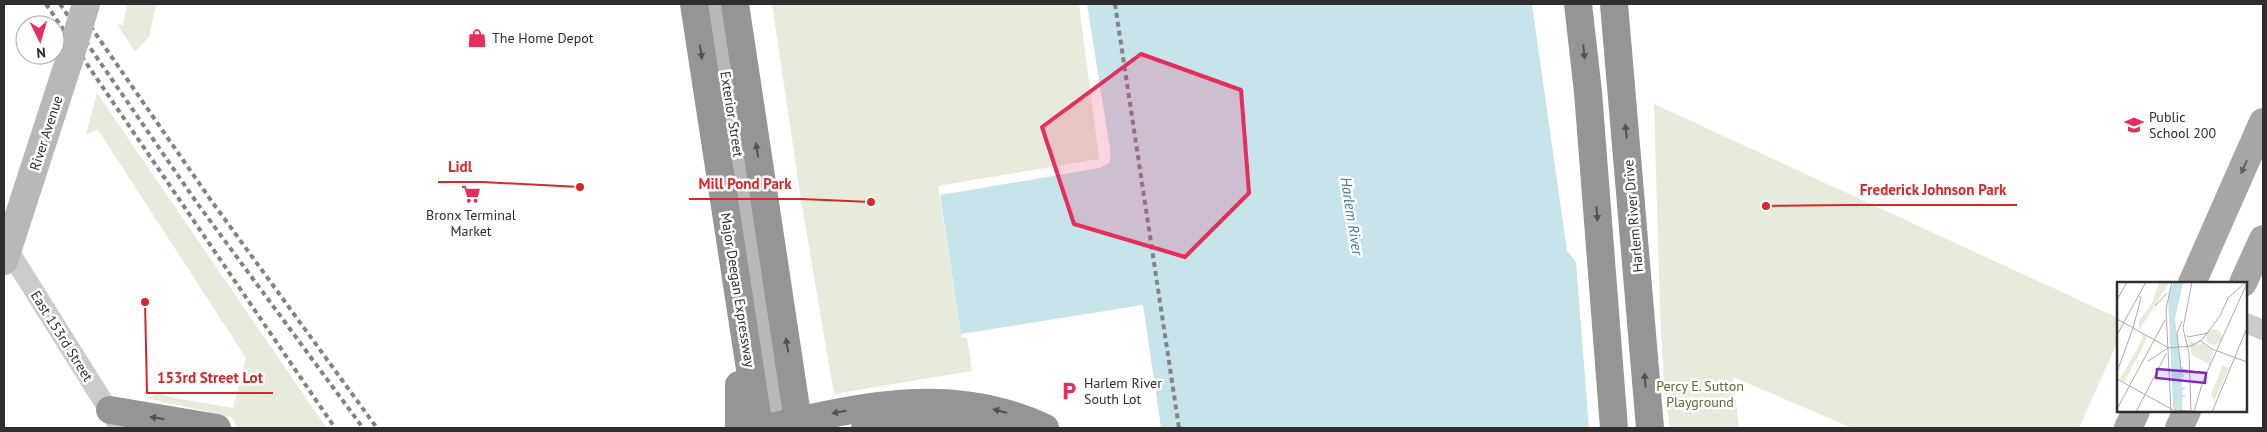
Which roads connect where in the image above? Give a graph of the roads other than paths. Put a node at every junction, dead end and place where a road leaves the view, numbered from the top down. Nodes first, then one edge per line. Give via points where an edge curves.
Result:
1 (86, 4) edge
2 (694, 4) edge
3 (716, 4) edge
4 (735, 4) edge
5 (1578, 4) edge
6 (1614, 4) edge
7 (2263, 122) edge
8 (2263, 239) edge
9 (5, 251) edge
10 (2192, 282) edge
11 (2244, 282) edge
12 (740, 309) junction
13 (2247, 323) edge
14 (2263, 330) edge
15 (771, 372) junction
16 (2136, 412) edge
17 (2187, 412) edge
18 (115, 419) edge
19 (778, 426) edge
20 (211, 427) edge
21 (739, 428) edge
22 (819, 428) edge
23 (865, 428) edge
24 (994, 428) edge
25 (1045, 428) edge
26 (1614, 428) edge
27 (1650, 428) edge
28 (2128, 428) edge
29 (2179, 428) edge

1 - 9 main road, River Avenue, bridge
2 -> 12 highway, Major Deegan Expressway
3 - 15 main road, Exterior Street
19 -> 4 highway, bridge
5 -> 26 highway via 1588,92
27 -> 6 highway, Harlem River Drive
7 -> 10 main road
8 - 11 main road
9 - 18 street, East 153rd Street
12 - 19 highway, Major Deegan Expressway
12 - 21 highway
13 - 14 street
15 - 19 main road, Exterior Street
15 - 22 main road
16 - 28 main road
17 - 29 main road
20 -> 18 highway
25 -> 19 highway, bridge via 988,408 932,401 836,412
23 - 24 highway via 934,420

